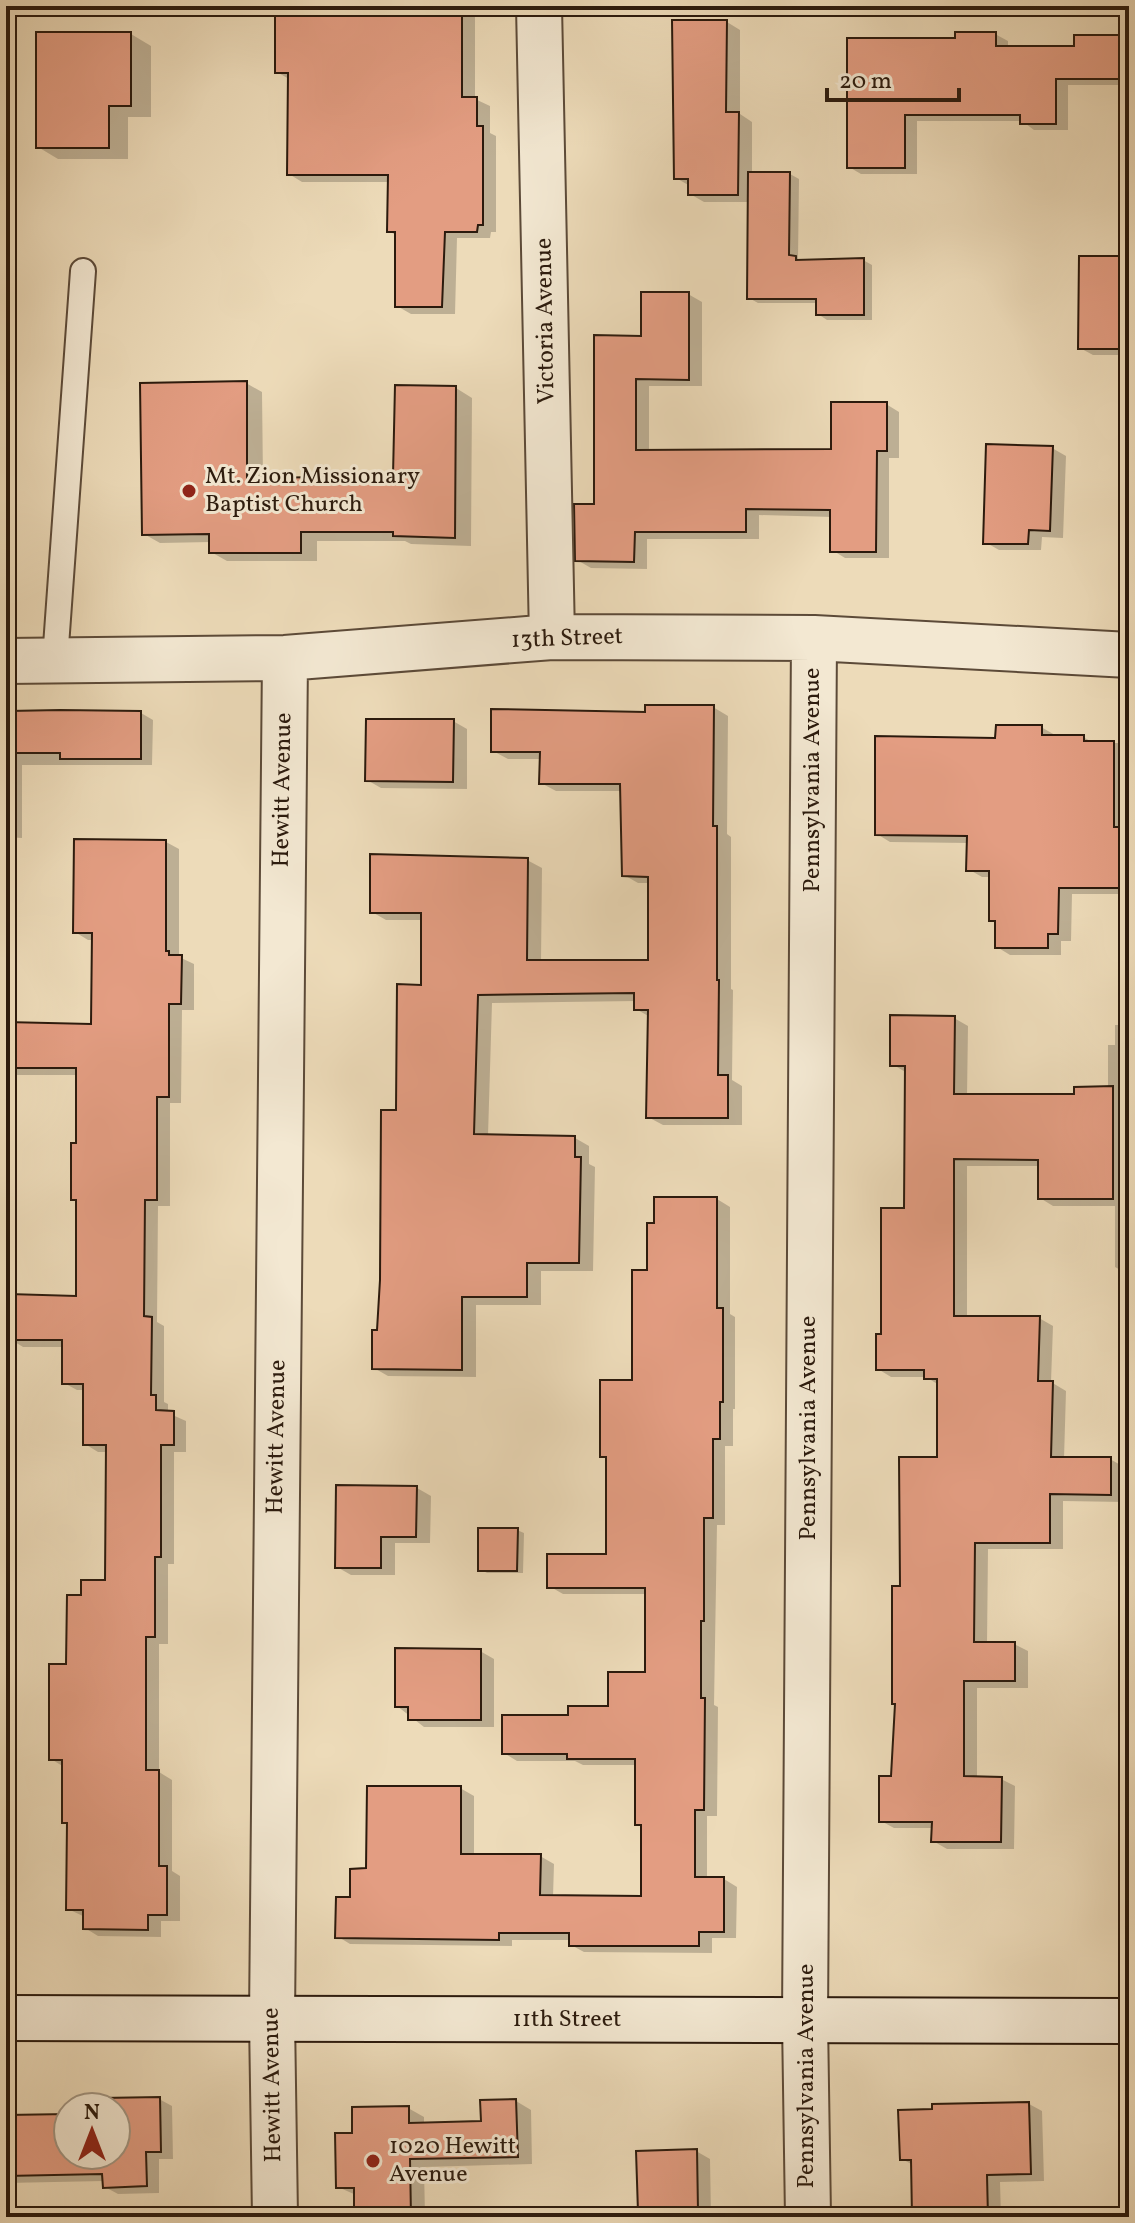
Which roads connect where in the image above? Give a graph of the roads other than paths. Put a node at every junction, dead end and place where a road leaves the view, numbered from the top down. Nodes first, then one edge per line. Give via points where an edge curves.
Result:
1 (539, 6) edge
2 (83, 271) dead end
3 (552, 637) junction
4 (814, 638) junction
5 (1129, 655) edge
6 (285, 658) junction
7 (55, 660) junction
8 (6, 661) edge
9 (6, 2018) edge
10 (272, 2019) junction
11 (805, 2021) junction
12 (1129, 2021) edge
13 (275, 2217) edge
14 (808, 2217) edge

1 - 3 street, Victoria Avenue
2 - 7 lane
3 - 4 street, 13th Street
3 - 6 street, 13th Street
4 - 5 street, 13th Street
4 - 11 street, Pennsylvania Avenue
6 - 7 street, 13th Street
6 - 10 street, Hewitt Avenue
7 - 8 street, 13th Street
9 - 10 street, 11th Street
10 - 11 street, 11th Street
10 - 13 street, Hewitt Avenue
11 - 12 street, 11th Street
11 - 14 street, Pennsylvania Avenue

